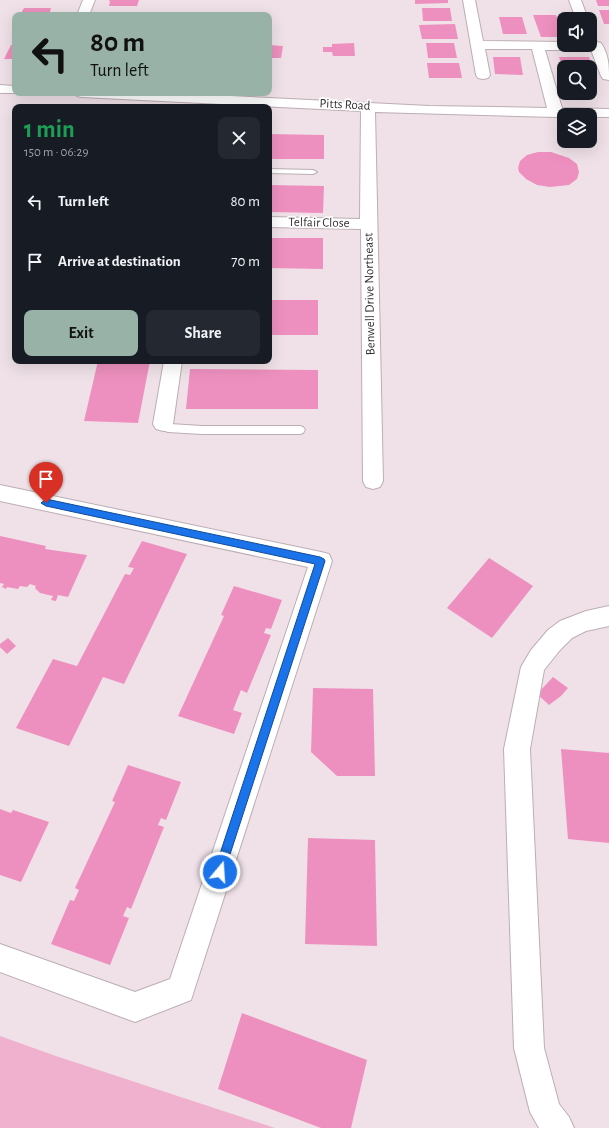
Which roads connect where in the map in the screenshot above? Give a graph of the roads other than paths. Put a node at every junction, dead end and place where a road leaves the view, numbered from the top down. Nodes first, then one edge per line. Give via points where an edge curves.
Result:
1 (89, 0) edge
2 (469, 0) edge
3 (575, 0) edge
4 (84, 12) edge
5 (579, 12) edge
6 (478, 45) junction
7 (557, 45) edge
8 (537, 46) junction
9 (597, 48) edge
10 (483, 75) dead end
11 (608, 76) dead end
12 (0, 89) edge
13 (12, 90) edge
14 (182, 96) edge
15 (368, 107) junction
16 (556, 113) junction
17 (609, 113) edge
18 (272, 172) edge
19 (313, 172) dead end
20 (272, 222) edge
21 (368, 224) junction
22 (173, 364) edge
23 (163, 424) joint
24 (300, 430) dead end
25 (373, 481) dead end
26 (0, 493) edge
27 (609, 616) edge
28 (0, 958) edge
29 (558, 1128) edge

1 - 4 street
2 - 6 street
3 - 5 street
6 - 8 street
6 - 10 street
7 - 8 street
8 - 16 street
9 - 11 street
12 - 13 street
14 - 15 street, Pitts Road
15 - 16 street, Pitts Road
15 - 21 street, Benwell Drive Northeast
16 - 17 street, Pitts Road
18 - 19 lane
20 - 21 street, Telfair Close
21 - 25 street, Benwell Drive Northeast
22 - 23 street
23 - 24 lane via 168,428 202,430
26 - 28 street via 320,561 181,990 135,1007
27 - 29 street via 594,618 564,631 539,658 533,667 517,748 529,1048 546,1112

